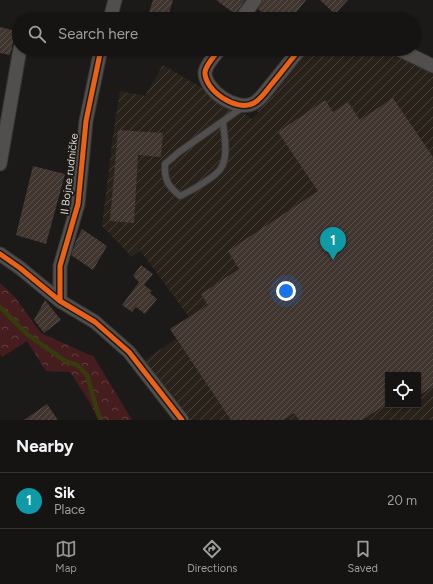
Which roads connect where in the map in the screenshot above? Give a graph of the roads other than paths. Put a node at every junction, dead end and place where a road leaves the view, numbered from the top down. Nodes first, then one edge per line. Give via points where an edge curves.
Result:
1 (116, 0) edge
2 (255, 0) edge
3 (112, 12) edge
4 (246, 12) edge
5 (19, 56) edge
6 (100, 56) edge
7 (215, 56) edge
8 (294, 56) edge
9 (412, 56) edge
10 (433, 66) edge
11 (245, 107) junction
12 (223, 122) junction
13 (0, 164) edge
14 (0, 254) edge
15 (60, 301) junction
16 (182, 420) edge

1 - 3 street
2 - 4 street
5 - 13 street
6 - 15 street, II Bojne rudničke via 86,121 78,204 60,266
7 - 11 street via 205,70 205,78 209,85 224,99
8 - 11 street via 264,93
9 - 10 street
11 - 12 lane
12 - 12 lane via 164,164 164,175 180,196 194,190 221,169 225,149
14 - 15 street
15 - 16 street via 95,322 129,352

